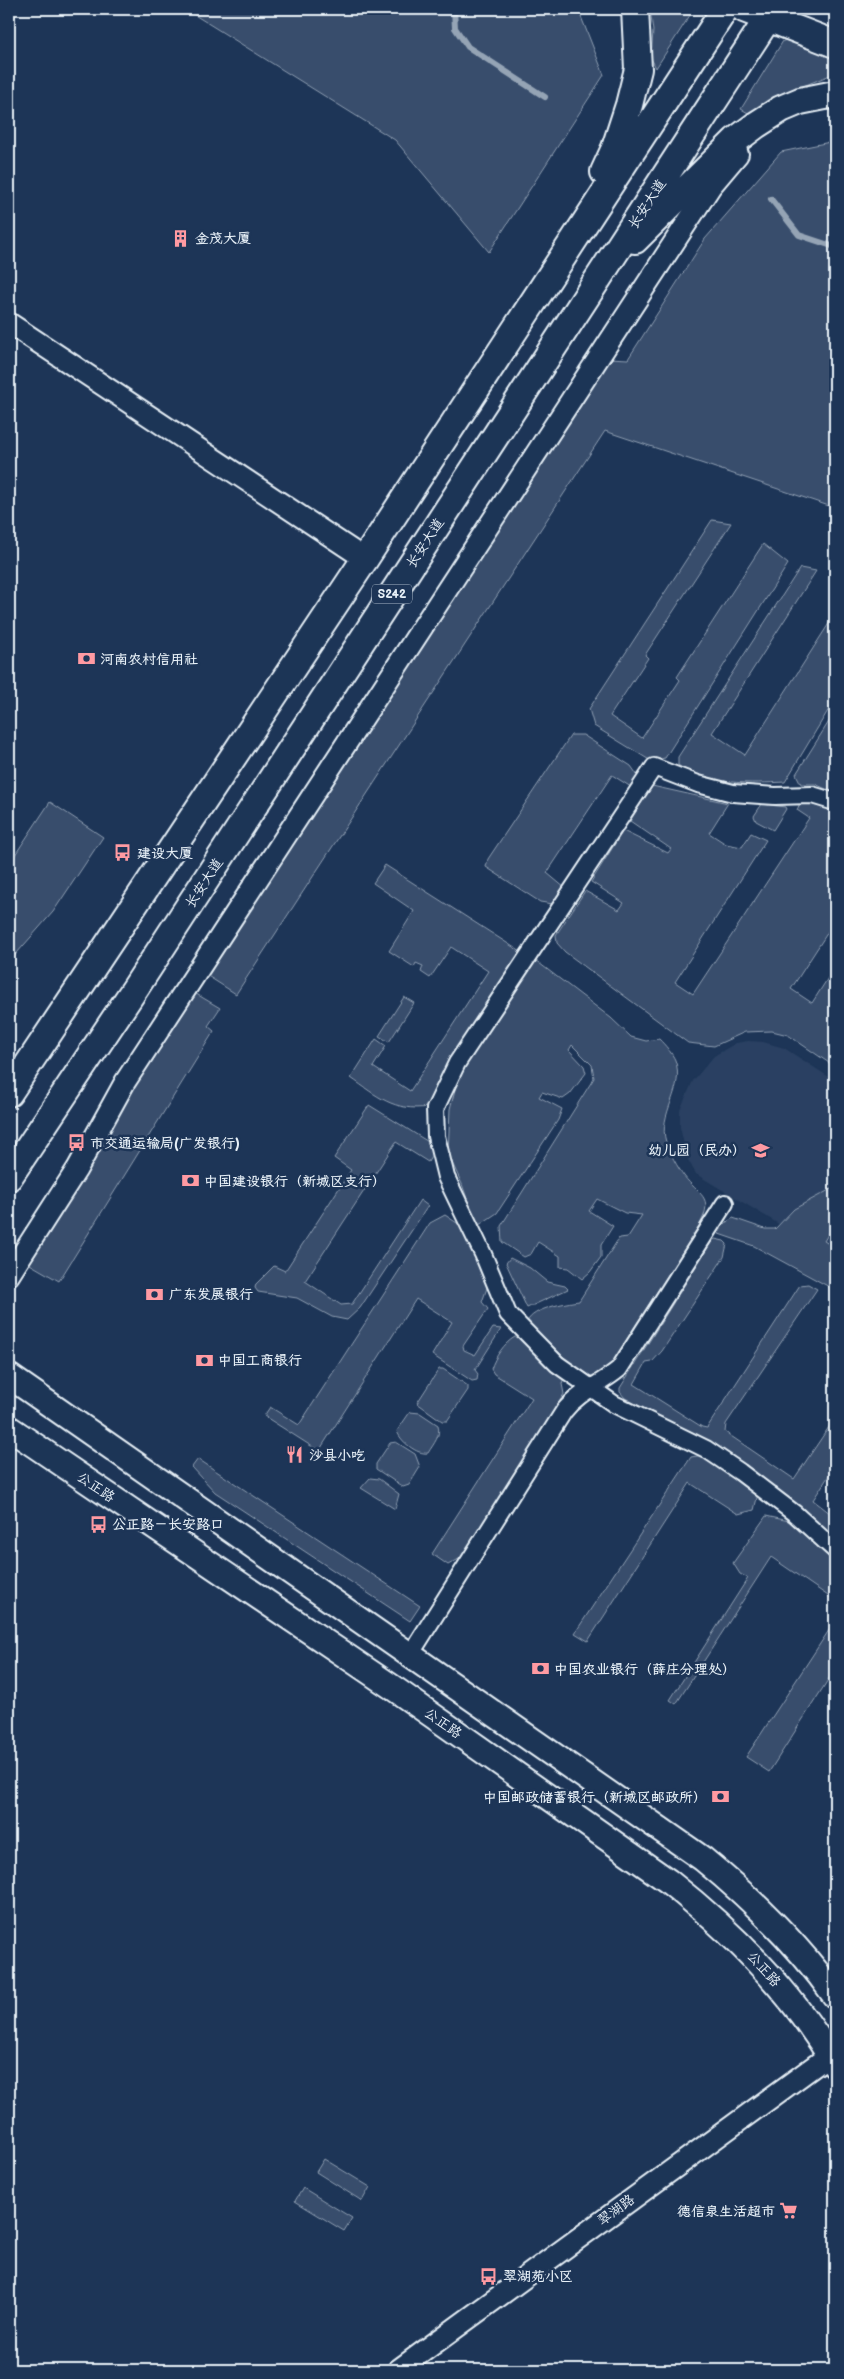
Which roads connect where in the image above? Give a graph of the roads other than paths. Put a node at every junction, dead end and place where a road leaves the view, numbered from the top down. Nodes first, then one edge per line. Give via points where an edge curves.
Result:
1 (634, 9) edge
2 (725, 9) edge
3 (744, 9) edge
4 (771, 13) edge
5 (835, 44) edge
6 (835, 94) edge
7 (800, 101) junction
8 (566, 252) junction
9 (602, 271) junction
10 (9, 323) edge
11 (365, 559) junction
12 (835, 802) edge
13 (9, 1093) edge
14 (9, 1177) edge
15 (724, 1203) dead end
16 (9, 1275) edge
17 (9, 1376) edge
18 (591, 1389) junction
19 (9, 1428) edge
20 (835, 1550) edge
21 (410, 1655) junction
22 (835, 1996) edge
23 (833, 2057) edge
24 (398, 2370) edge

1 - 8 main road via 638,69 629,105 615,148
2 - 8 main road, S242
3 - 4 main road
4 - 5 main road
4 - 9 main road, 长安大道 / S242
6 - 7 main road
7 - 9 main road via 781,109 736,140
7 - 16 street via 788,116 742,149 711,186 125,1082 77,1169
8 - 11 main road, S242
9 - 14 main road, 长安大道 / S242
10 - 11 street
11 - 13 main road, S242
12 - 18 street via 812,795 733,793 654,767 457,1063 435,1109 436,1136 446,1177 508,1314 557,1364
15 - 18 street via 619,1369
17 - 21 main road
18 - 20 street via 706,1450 740,1472 794,1513
18 - 21 street via 574,1399 564,1411
19 - 23 main road, 公正路 via 392,1687 668,1881 711,1915 747,1950 790,1999
21 - 22 main road via 703,1859 766,1915 803,1954
23 - 24 street, 翠湖路

